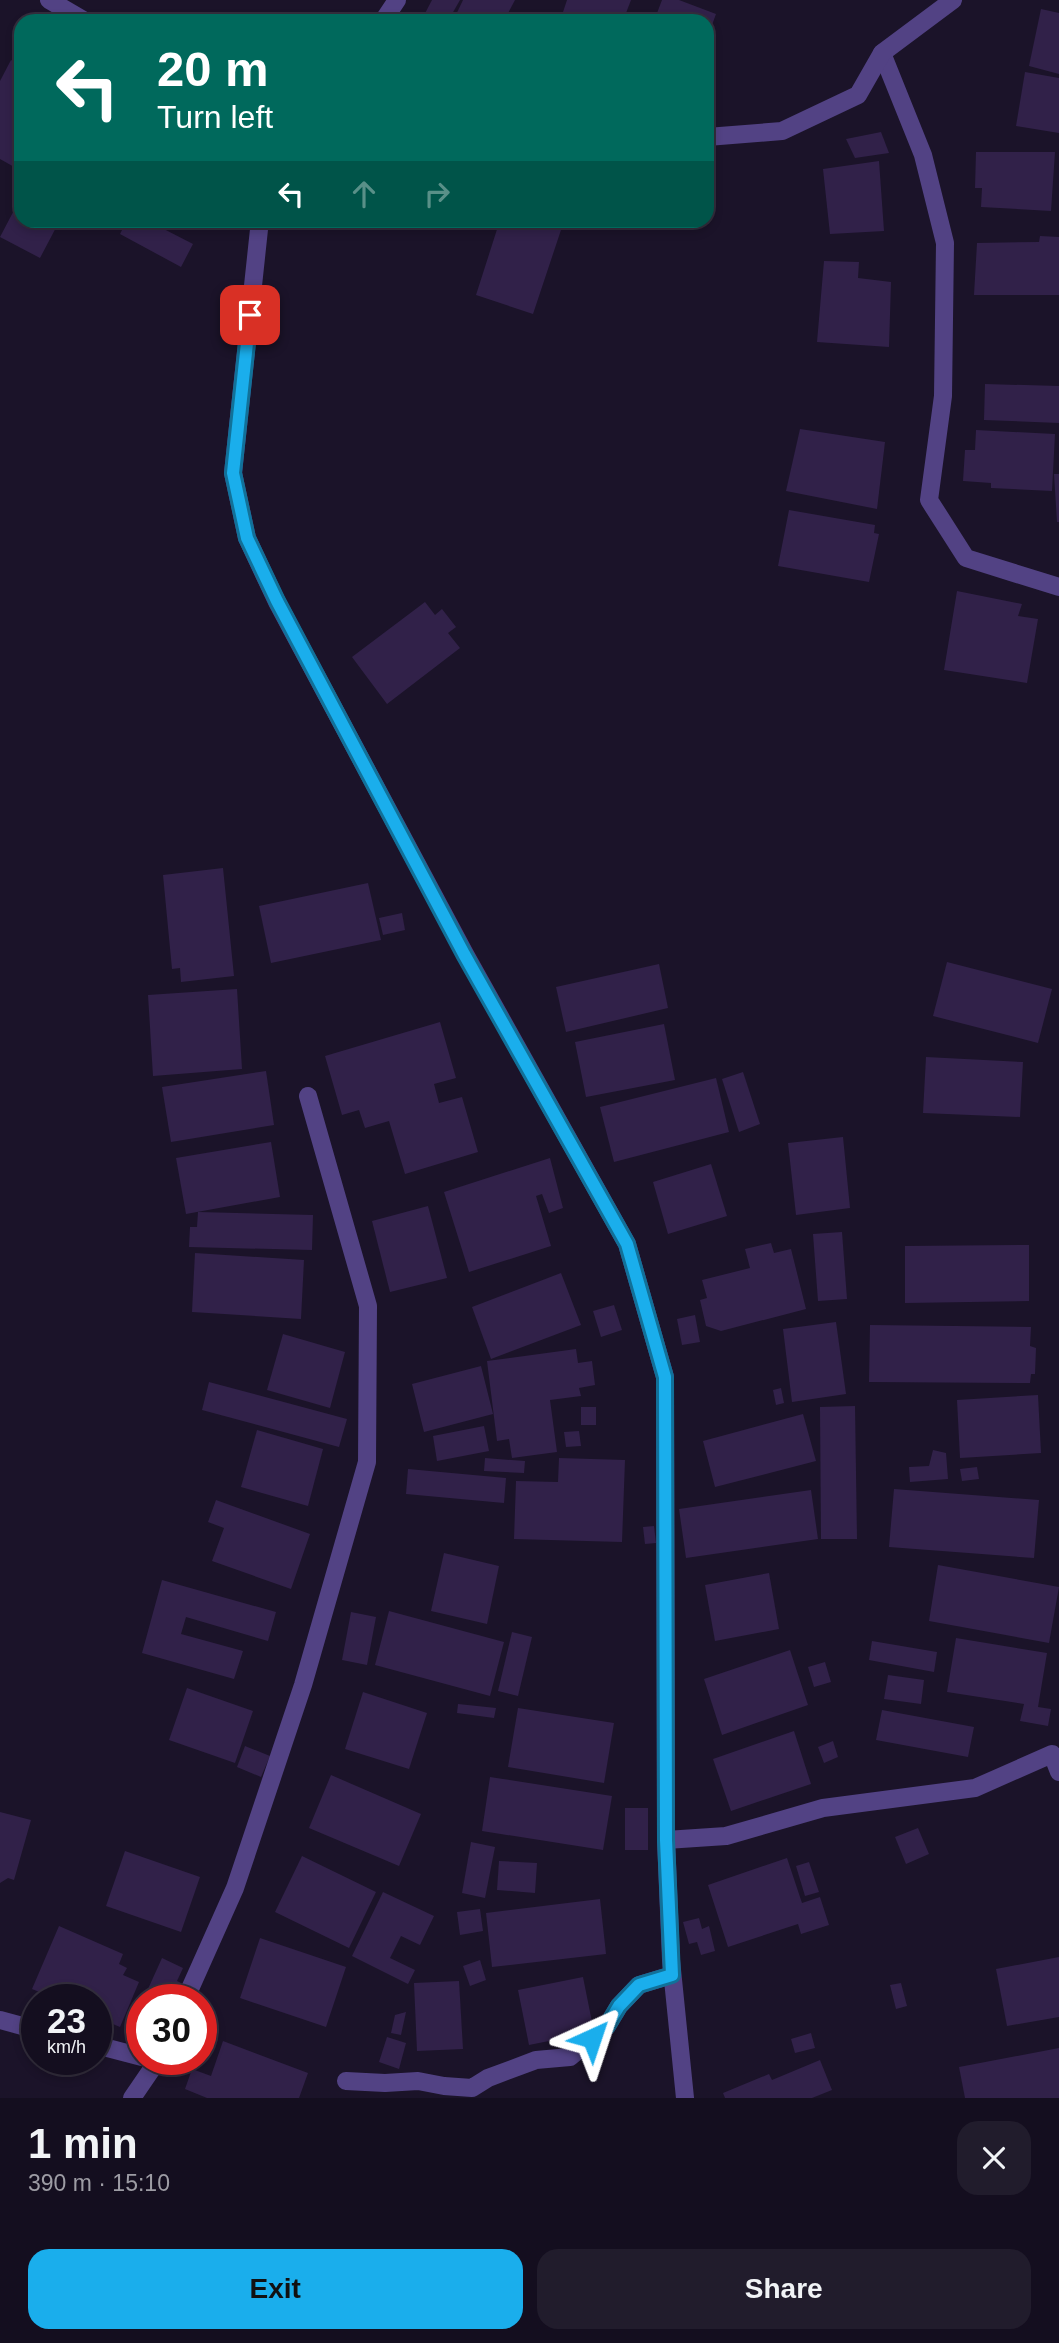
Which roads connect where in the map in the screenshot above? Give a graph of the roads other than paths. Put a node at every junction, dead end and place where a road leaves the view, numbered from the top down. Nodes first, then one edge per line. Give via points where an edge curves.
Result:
1 (49, 0) edge
2 (953, 0) edge
3 (73, 14) edge
4 (881, 53) junction
5 (714, 136) edge
6 (259, 228) edge
7 (264, 228) edge
8 (258, 241) junction
9 (1059, 587) edge
10 (308, 1096) dead end
11 (1056, 1748) edge
12 (1059, 1772) edge
13 (666, 1840) junction
14 (672, 1975) junction
15 (192, 1984) edge
16 (0, 2021) edge
17 (21, 2026) edge
18 (147, 2075) edge
19 (346, 2081) dead end
20 (132, 2098) edge
21 (685, 2098) edge

1 - 3 street
2 - 4 street
4 - 5 street via 858,95 782,131
4 - 9 street via 923,155 945,243 943,396 929,500 966,558
6 - 8 street
7 - 8 street
8 - 13 street via 233,473 247,538 464,954 627,1244 665,1377
10 - 15 street via 369,1306 367,1462 303,1685 236,1888
11 - 12 street
11 - 13 street via 975,1788 823,1808 726,1836
13 - 14 street
14 - 19 street via 639,1985 607,2026 570,2057 536,2060 472,2088 418,2081
14 - 21 street
16 - 17 street
18 - 20 street

